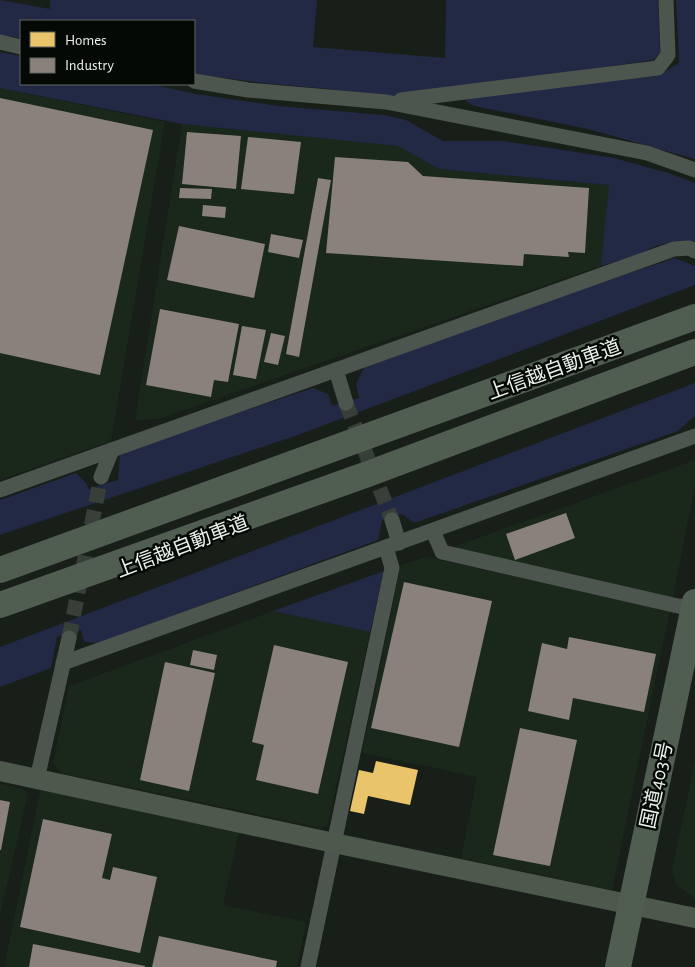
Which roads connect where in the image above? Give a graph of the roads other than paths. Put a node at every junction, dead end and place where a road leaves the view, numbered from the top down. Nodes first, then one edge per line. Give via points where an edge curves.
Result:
1 (666, 0) edge
2 (0, 42) edge
3 (20, 47) edge
4 (195, 81) edge
5 (386, 102) junction
6 (695, 170) edge
7 (695, 251) edge
8 (695, 317) edge
9 (695, 352) edge
10 (336, 370) junction
11 (346, 403) tunnel mouth
12 (695, 436) edge
13 (356, 441) junction
14 (112, 450) junction
15 (365, 475) junction
16 (101, 477) tunnel mouth
17 (0, 490) edge
18 (392, 520) tunnel mouth
19 (434, 531) junction
20 (393, 545) junction
21 (0, 558) edge
22 (0, 570) edge
23 (0, 605) edge
24 (694, 605) edge
25 (0, 618) edge
26 (69, 638) tunnel mouth
27 (62, 663) junction
28 (0, 771) edge
29 (37, 779) junction
30 (334, 843) junction
31 (630, 905) junction
32 (695, 918) edge
33 (308, 967) edge
34 (618, 967) edge

1 - 5 street via 668,55 658,68
2 - 3 street
4 - 5 street via 248,90
5 - 6 street via 647,153
7 - 10 street via 674,249
8 - 13 highway, 上信越自動車道
9 - 15 highway, 上信越自動車道
10 - 11 street
10 - 14 street
12 - 19 street
13 - 21 highway, 上信越自動車道 via 195,490
13 - 22 highway, 上信越自動車道
14 - 16 street
14 - 17 street
15 - 23 highway, 上信越自動車道
15 - 25 highway, 上信越自動車道
18 - 20 street
19 - 20 street
19 - 24 street via 442,552 678,606
20 - 27 street
20 - 30 street via 392,568
24 - 31 highway, 国道403号
26 - 27 street
27 - 29 street
28 - 29 street
29 - 30 street
30 - 31 street
30 - 33 street
31 - 32 street
31 - 34 highway, 国道403号

